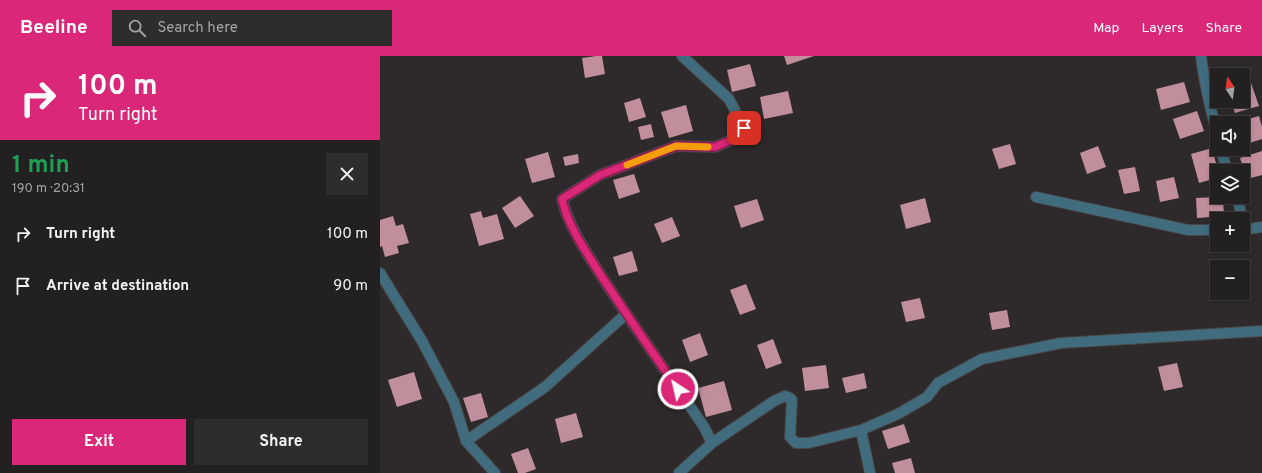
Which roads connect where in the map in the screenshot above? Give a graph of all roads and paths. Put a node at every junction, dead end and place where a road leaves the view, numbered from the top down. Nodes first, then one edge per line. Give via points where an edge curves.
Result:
1 (682, 56) edge
2 (1201, 56) edge
3 (1212, 116) edge
4 (1036, 197) dead end
5 (1262, 227) edge
6 (1250, 229) edge
7 (1210, 230) edge
8 (380, 273) edge
9 (626, 314) junction
10 (1262, 331) edge
11 (861, 430) junction
12 (466, 441) junction
13 (712, 443) junction
14 (495, 473) edge
15 (679, 473) edge
16 (870, 473) edge

1 - 9 street via 729,99 744,128 734,139 715,147 676,146 600,175 562,199 565,212 585,251
2 - 3 street
4 - 7 street via 1188,230
5 - 6 street
8 - 12 street via 422,341 454,402
9 - 12 street via 545,387
9 - 13 street via 704,427
10 - 11 street via 1061,343 982,359 938,383 927,397 898,414
11 - 13 street via 809,443 796,443 790,437 792,400 785,396
11 - 16 street
12 - 14 street
13 - 15 street

